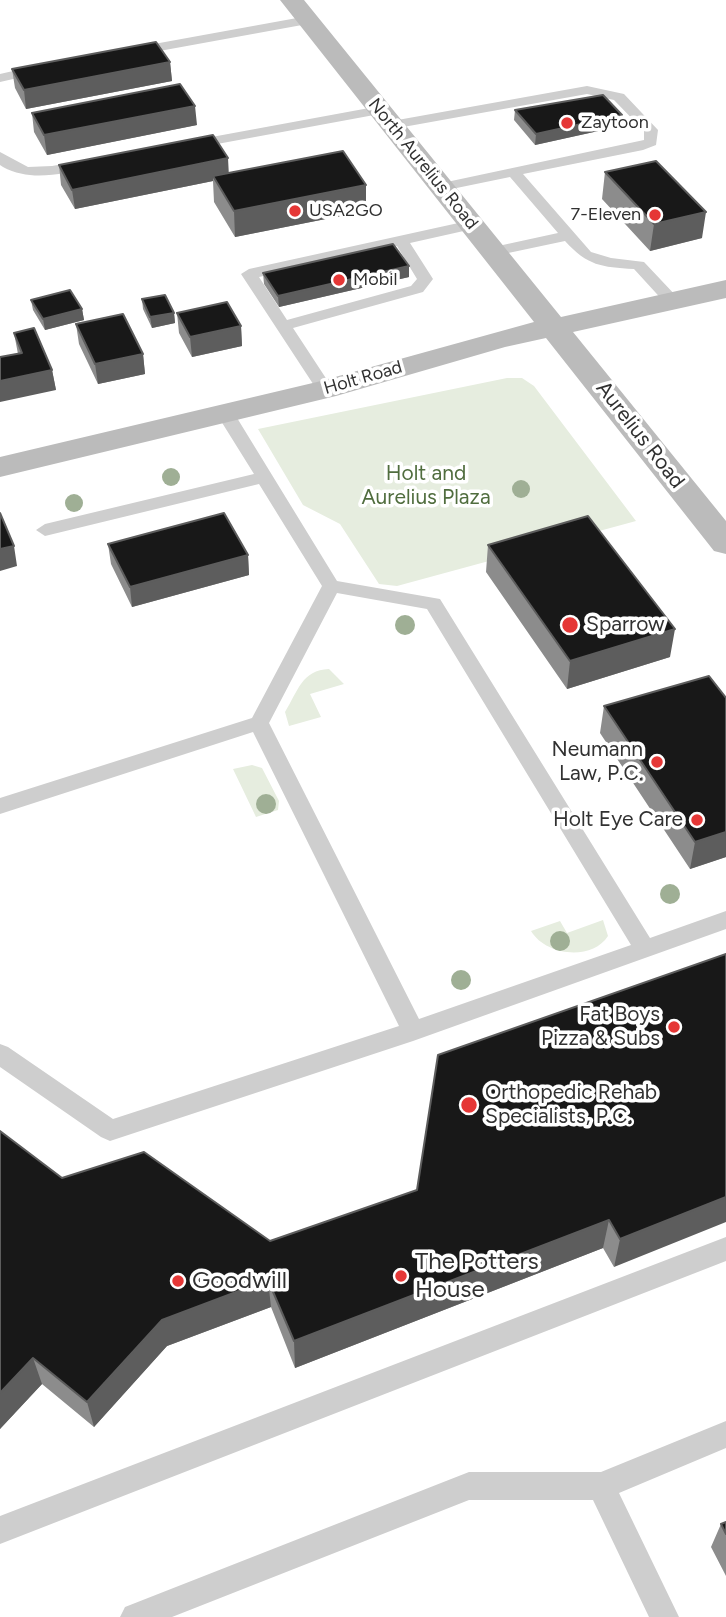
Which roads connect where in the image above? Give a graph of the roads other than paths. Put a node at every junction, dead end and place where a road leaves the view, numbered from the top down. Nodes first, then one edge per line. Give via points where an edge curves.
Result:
1 (300, 10) edge
2 (112, 55) edge
3 (59, 65) edge
4 (0, 78) edge
5 (386, 117) junction
6 (174, 148) edge
7 (0, 156) edge
8 (105, 161) edge
9 (513, 173) junction
10 (442, 187) junction
11 (472, 225) junction
12 (566, 236) junction
13 (401, 241) junction
14 (494, 251) junction
15 (726, 289) edge
16 (672, 301) junction
17 (283, 326) junction
18 (555, 327) junction
19 (325, 389) junction
20 (225, 413) junction
21 (0, 467) edge
22 (264, 477) junction
23 (45, 530) dead end
24 (726, 542) edge
25 (331, 586) junction
26 (259, 723) junction
27 (0, 806) edge
28 (726, 920) edge
29 (645, 949) junction
30 (413, 1031) junction
31 (0, 1054) edge
32 (726, 1249) edge
33 (726, 1434) edge
34 (601, 1486) junction
35 (0, 1530) edge
36 (173, 1610) edge
37 (135, 1617) edge
38 (664, 1617) edge

1 - 2 lane
1 - 5 street, North Aurelius Road
3 - 4 lane
5 - 6 lane
5 - 9 lane via 491,107 587,90 619,97 651,130 651,142 643,146
5 - 10 street, North Aurelius Road
7 - 8 lane via 26,173
9 - 10 lane
9 - 12 lane
10 - 11 street, North Aurelius Road
11 - 13 lane
11 - 14 street, North Aurelius Road
12 - 14 lane
12 - 16 lane via 596,260 639,265
13 - 17 lane via 425,279 417,289
13 - 17 lane via 249,274
14 - 18 street, North Aurelius Road
15 - 16 street, Holt Road
16 - 18 street, Holt Road
17 - 19 lane
18 - 19 street, Holt Road
18 - 24 street, Aurelius Road
19 - 20 street, Holt Road
20 - 21 street, Holt Road
20 - 22 lane
22 - 23 lane
22 - 25 lane
25 - 26 lane
25 - 29 lane via 433,604
26 - 27 lane
26 - 30 lane
28 - 29 lane
29 - 30 lane
30 - 31 lane via 110,1130
32 - 35 lane
33 - 34 lane
34 - 36 lane via 469,1486
34 - 38 lane
36 - 37 lane

